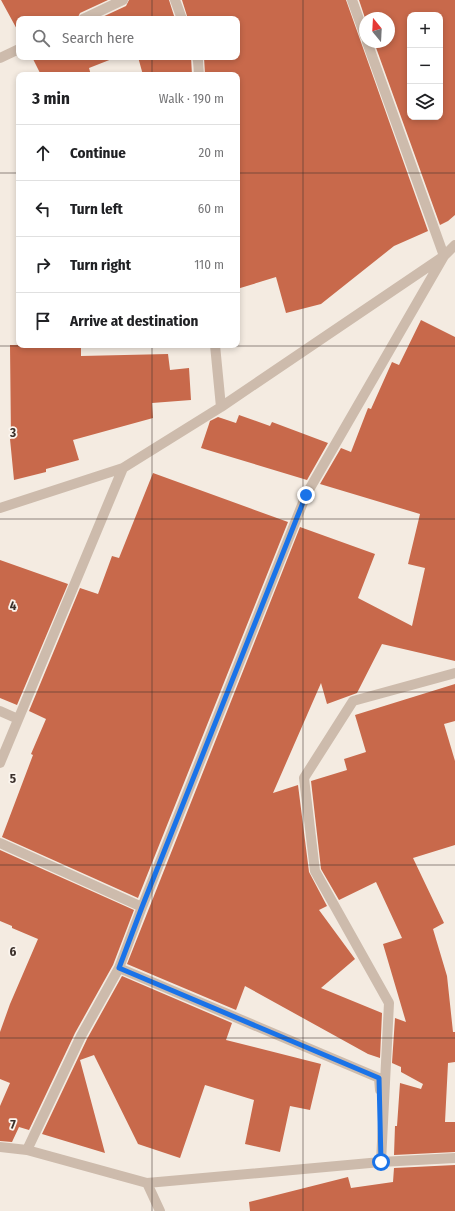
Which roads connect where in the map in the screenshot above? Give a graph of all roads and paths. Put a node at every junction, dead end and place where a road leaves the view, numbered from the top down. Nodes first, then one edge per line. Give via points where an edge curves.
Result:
1 (123, 0) edge
2 (174, 0) edge
3 (352, 0) edge
4 (89, 16) edge
5 (181, 16) edge
6 (359, 19) edge
7 (369, 48) edge
8 (16, 50) edge
9 (0, 58) edge
10 (198, 60) edge
11 (199, 72) edge
12 (455, 245) edge
13 (444, 256) junction
14 (216, 348) edge
15 (221, 407) junction
16 (123, 468) junction
17 (0, 508) edge
18 (455, 673) edge
19 (0, 711) edge
20 (18, 719) junction
21 (0, 763) edge
22 (0, 843) edge
23 (142, 907) junction
24 (119, 968) junction
25 (0, 1147) edge
26 (27, 1150) junction
27 (455, 1158) edge
28 (381, 1162) junction
29 (147, 1183) junction
30 (160, 1211) edge

1 - 4 street
2 - 5 street
3 - 6 street
7 - 13 street
8 - 9 street
10 - 11 street
12 - 13 street
13 - 15 street
13 - 23 street via 306,495
14 - 15 street
15 - 16 street
16 - 17 street
16 - 20 street
18 - 28 street via 353,701 304,778 315,871 389,1003
19 - 20 street
20 - 21 street
22 - 23 street
23 - 24 street
24 - 26 street via 81,1036
24 - 28 street via 379,1078
25 - 26 street
26 - 29 street
27 - 28 street
28 - 29 street
29 - 30 street

